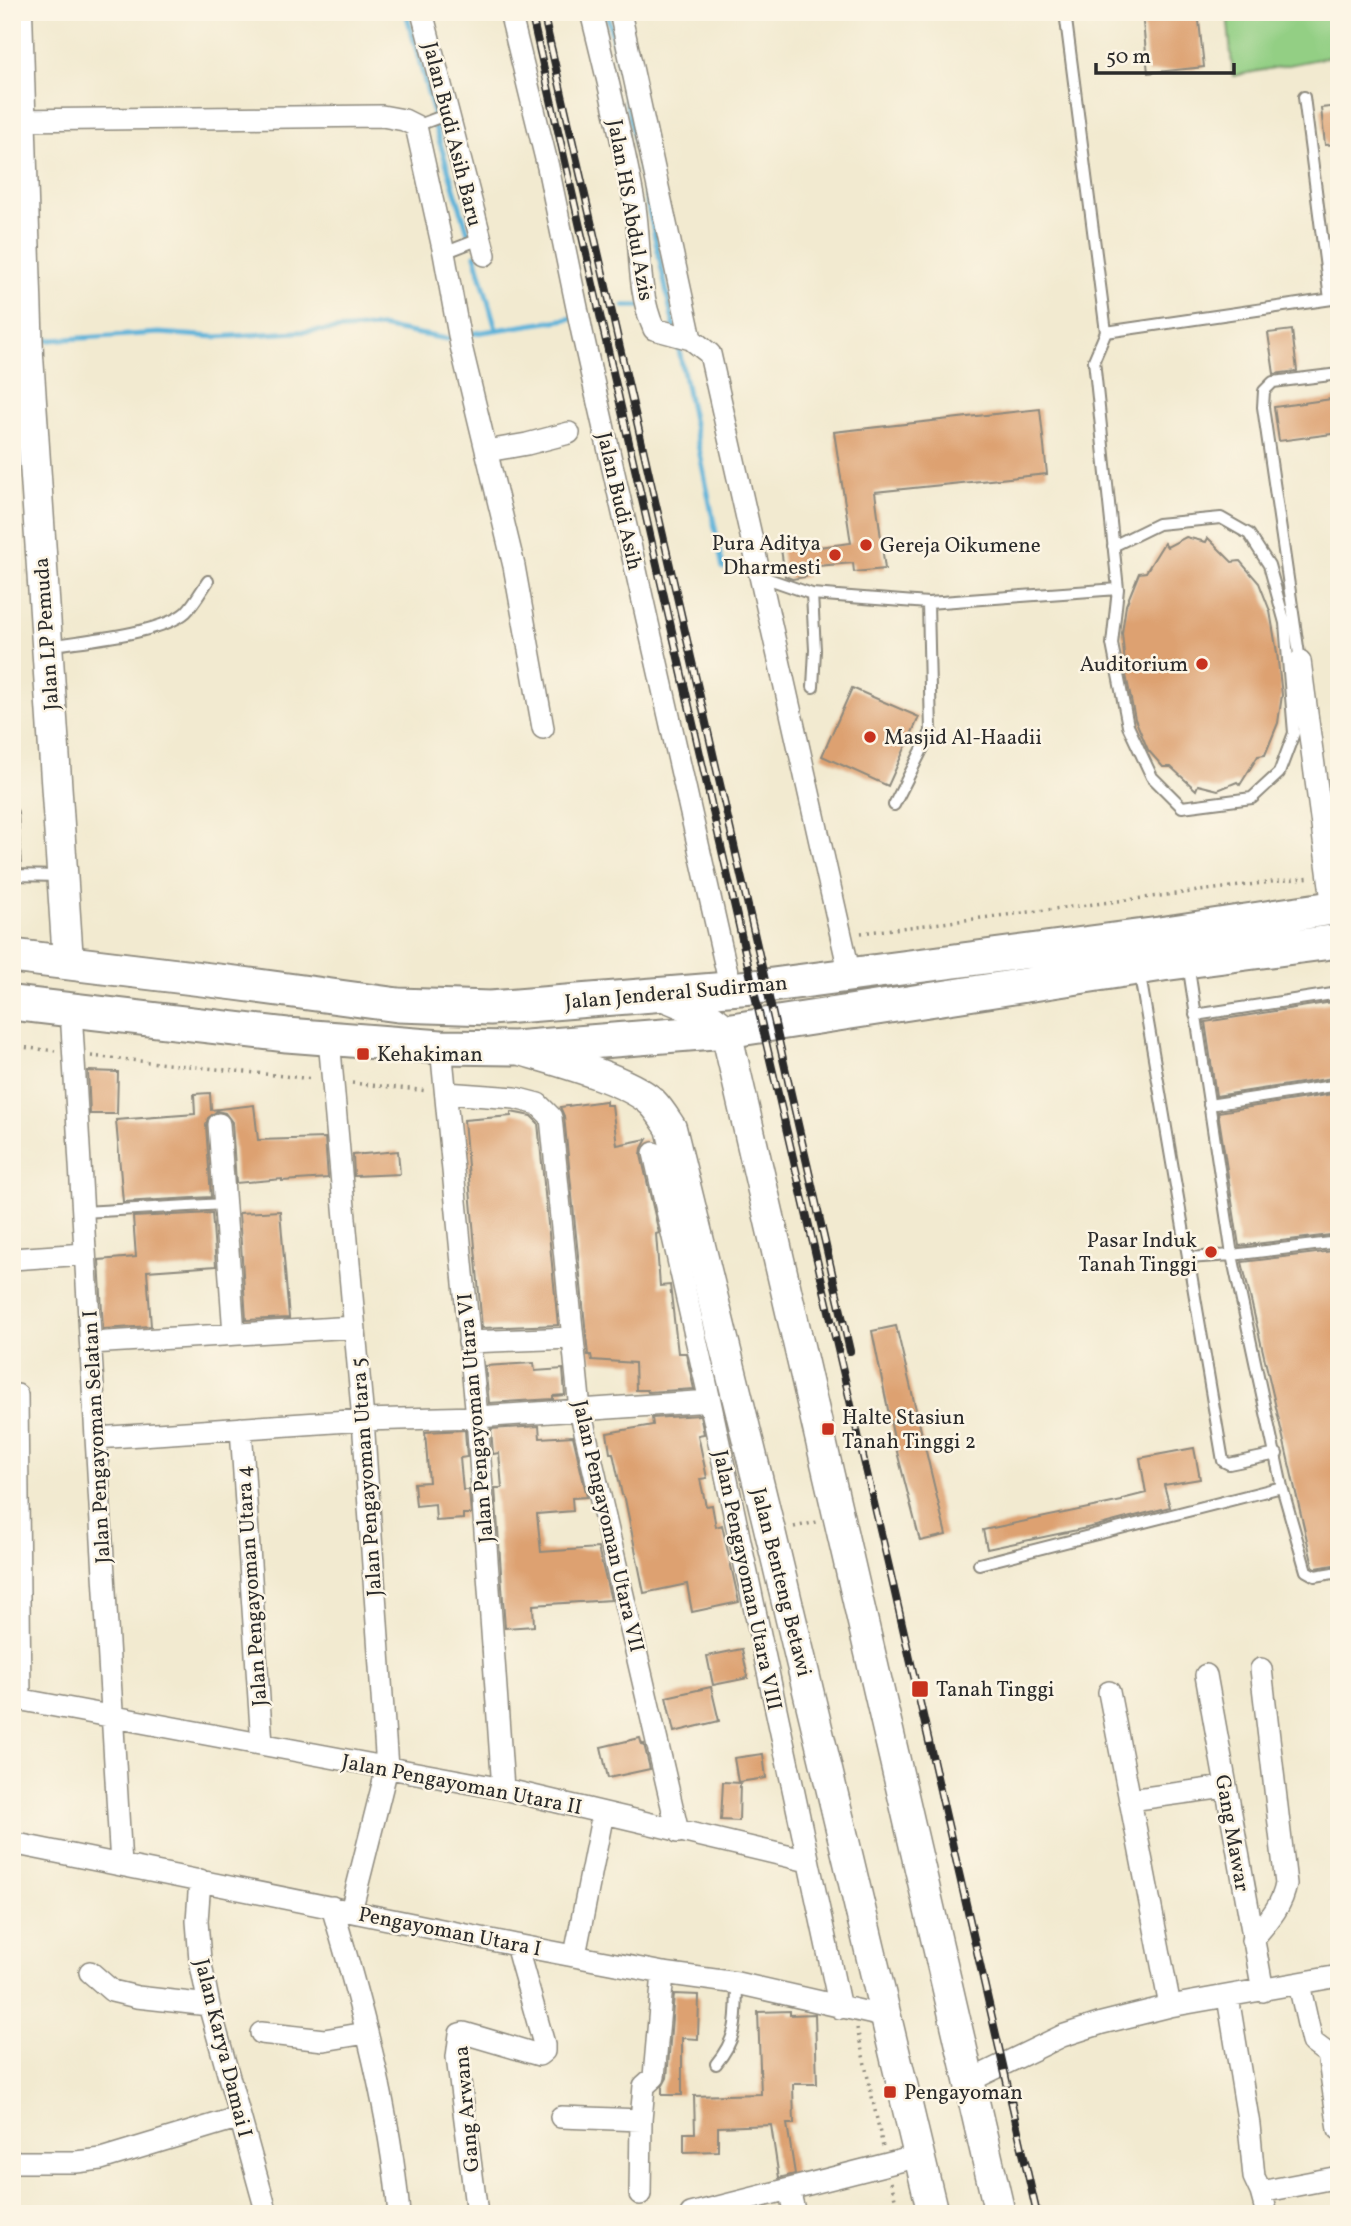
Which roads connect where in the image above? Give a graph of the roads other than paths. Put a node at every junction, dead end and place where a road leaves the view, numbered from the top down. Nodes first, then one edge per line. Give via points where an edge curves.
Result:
1 (17, 12) edge
2 (422, 12) edge
3 (510, 12) edge
4 (591, 12) edge
5 (620, 12) edge
6 (1065, 12) edge
7 (626, 47) junction
8 (601, 50) junction
9 (634, 78) junction
10 (608, 81) junction
11 (1304, 97) dead end
12 (448, 114) junction
13 (15, 120) edge
14 (416, 126) junction
15 (647, 201) junction
16 (669, 245) junction
17 (482, 247) joint
18 (641, 249) junction
19 (444, 253) junction
20 (1334, 298) edge
21 (1106, 331) junction
22 (684, 337) junction
23 (1339, 374) edge
24 (569, 433) dead end
25 (487, 451) junction
26 (1113, 546) junction
27 (761, 576) junction
28 (208, 581) dead end
29 (1118, 589) junction
30 (812, 594) junction
31 (928, 603) junction
32 (47, 646) junction
33 (1300, 661) joint
34 (813, 687) dead end
35 (543, 728) dead end
36 (894, 805) dead end
37 (12, 813) edge
38 (13, 875) edge
39 (61, 876) junction
40 (1336, 907) edge
41 (1339, 941) edge
42 (12, 956) edge
43 (68, 961) junction
44 (1187, 961) junction
45 (1139, 968) junction
46 (850, 975) junction
47 (730, 989) junction
48 (1339, 993) edge
49 (662, 995) junction
50 (12, 1003) edge
51 (544, 1004) junction
52 (71, 1010) junction
53 (1195, 1015) junction
54 (726, 1031) junction
55 (329, 1039) junction
56 (441, 1047) junction
57 (530, 1047) junction
58 (1339, 1085) edge
59 (446, 1093) junction
60 (1209, 1105) junction
61 (219, 1124) dead end
62 (653, 1153) dead end
63 (224, 1204) junction
64 (83, 1212) junction
65 (1338, 1244) edge
66 (85, 1254) junction
67 (1232, 1255) junction
68 (1188, 1258) junction
69 (12, 1259) edge
70 (354, 1327) junction
71 (234, 1334) junction
72 (573, 1338) junction
73 (470, 1342) junction
74 (91, 1343) junction
75 (17, 1395) dead end
76 (710, 1401) junction
77 (580, 1410) junction
78 (477, 1418) junction
79 (363, 1420) junction
80 (241, 1428) junction
81 (96, 1438) junction
82 (1277, 1454) junction
83 (1282, 1487) junction
84 (15, 1515) edge
85 (979, 1564) dead end
86 (1339, 1572) edge
87 (1261, 1669) dead end
88 (1206, 1675) dead end
89 (1109, 1692) dead end
90 (16, 1699) edge
91 (114, 1717) junction
92 (261, 1744) junction
93 (387, 1768) junction
94 (1225, 1787) junction
95 (503, 1790) junction
96 (1130, 1800) junction
97 (603, 1813) junction
98 (678, 1832) junction
99 (12, 1843) edge
100 (808, 1861) junction
101 (121, 1865) junction
102 (200, 1880) junction
103 (341, 1909) junction
104 (1252, 1940) junction
105 (516, 1945) junction
106 (575, 1955) junction
107 (90, 1972) dead end
108 (663, 1973) junction
109 (1339, 1976) edge
110 (737, 1983) junction
111 (1299, 1984) junction
112 (1263, 1991) junction
113 (1228, 1997) junction
114 (209, 2005) junction
115 (1170, 2006) junction
116 (846, 2009) junction
117 (887, 2017) junction
118 (261, 2033) dead end
119 (366, 2033) junction
120 (1333, 2051) edge
121 (716, 2064) dead end
122 (970, 2087) junction
123 (240, 2117) junction
124 (561, 2117) dead end
125 (641, 2120) junction
126 (1339, 2129) edge
127 (919, 2156) junction
128 (12, 2162) edge
129 (1339, 2177) edge
130 (789, 2190) junction
131 (1261, 2192) junction
132 (640, 2194) dead end
133 (267, 2214) edge
134 (399, 2214) edge
135 (477, 2214) edge
136 (691, 2214) edge
137 (795, 2214) edge
138 (933, 2214) edge
139 (1000, 2214) edge
140 (1267, 2214) edge

1 - 13 main road, Jalan LP Pemuda
2 - 12 street, Jalan Budi Asih Baru
3 - 47 street, Jalan Budi Asih
4 - 8 street, Jalan HS Abdul Azis
5 - 7 street
6 - 21 lane
7 - 8 street
7 - 9 street
8 - 10 street, Jalan HS Abdul Azis
9 - 10 street
9 - 15 street
10 - 15 street, Jalan HS Abdul Azis
11 - 20 lane
12 - 14 lane
12 - 17 street, Jalan Budi Asih Baru
13 - 14 street via 382,116
13 - 32 main road, Jalan LP Pemuda
14 - 19 street
15 - 16 street
15 - 18 street, Jalan HS Abdul Azis
16 - 18 street
16 - 22 street
17 - 19 lane
18 - 22 street, Jalan HS Abdul Azis via 642,282 654,329
19 - 25 street
20 - 21 lane
21 - 26 lane via 1094,360
22 - 27 street via 710,354
23 - 33 lane via 1273,382 1264,391
24 - 25 street
25 - 35 street via 514,566
26 - 29 lane
26 - 29 lane via 1158,524 1221,517 1249,534 1269,565 1285,623 1294,733 1279,773 1252,798 1182,807 1152,777 1128,726 1112,644
27 - 30 lane
27 - 46 street
28 - 32 lane via 186,611 169,622
29 - 31 lane
30 - 31 lane
30 - 34 lane
31 - 36 lane via 931,732
32 - 39 main road, Jalan LP Pemuda
33 - 40 street
37 - 38 lane
38 - 39 lane
39 - 43 main road, Jalan LP Pemuda
40 - 46 main road, Jalan Jenderal Sudirman
41 - 44 main road, Jalan Jenderal Sudirman
42 - 43 main road, Jalan Jenderal Sudirman
43 - 51 main road, Jalan Jenderal Sudirman via 398,1005 490,1008
44 - 45 main road, Jalan Jenderal Sudirman
44 - 53 lane
45 - 54 main road, Jalan Jenderal Sudirman
45 - 68 lane
46 - 47 main road, Jalan Jenderal Sudirman
47 - 49 main road, Jalan Jenderal Sudirman
48 - 53 lane
49 - 51 main road, Jalan Jenderal Sudirman
49 - 54 main road via 713,1019
50 - 52 main road, Jalan Jenderal Sudirman
51 - 57 main road
52 - 55 main road, Jalan Jenderal Sudirman
52 - 64 street, Jalan Pengayoman Selatan I
53 - 60 lane
54 - 57 main road, Jalan Jenderal Sudirman
54 - 122 main road
55 - 56 main road, Jalan Jenderal Sudirman
55 - 70 street, Jalan Pengayoman Utara 5
56 - 57 main road, Jalan Jenderal Sudirman
56 - 59 street, Jalan Pengayoman Utara VI
57 - 117 main road, Jalan Benteng Betawi via 633,1089 662,1112 671,1128
58 - 60 lane
59 - 72 street, Jalan Pengayoman Utara VII via 515,1098 538,1104 551,1116
59 - 73 street, Jalan Pengayoman Utara VI
60 - 67 lane
61 - 63 street
62 - 76 street, Jalan Pengayoman Utara VIII
63 - 64 lane
63 - 71 street
64 - 66 street, Jalan Pengayoman Selatan I
65 - 67 lane
66 - 69 street
66 - 74 street, Jalan Pengayoman Selatan I
67 - 68 lane
67 - 82 lane
68 - 82 lane via 1223,1461 1229,1464
70 - 71 street
70 - 79 street, Jalan Pengayoman Utara 5
71 - 74 street
72 - 73 street
72 - 77 street, Jalan Pengayoman Utara VII
73 - 78 street, Jalan Pengayoman Utara VI
74 - 81 street, Jalan Pengayoman Selatan I
75 - 84 street
76 - 77 street
76 - 100 street, Jalan Pengayoman Utara VIII
77 - 78 street
77 - 98 street, Jalan Pengayoman Utara VII
78 - 79 street
78 - 95 street, Jalan Pengayoman Utara VI
79 - 80 street
79 - 93 street, Jalan Pengayoman Utara 5
80 - 81 street
80 - 92 street, Jalan Pengayoman Utara 4
81 - 91 street, Jalan Pengayoman Selatan I
82 - 83 lane
83 - 85 lane
83 - 86 lane via 1306,1571 1315,1576
84 - 90 street
87 - 104 street via 1286,1884 1278,1907
88 - 94 street, Gang Mawar
89 - 96 street
90 - 91 street, Jalan Pengayoman Utara II
91 - 92 street, Jalan Pengayoman Utara II
91 - 101 street, Jalan Pengayoman Selatan I
92 - 93 street, Jalan Pengayoman Utara II
93 - 95 street, Jalan Pengayoman Utara II
93 - 103 street, Jalan Pengayoman Utara 5
94 - 96 street
94 - 104 street, Gang Mawar
95 - 97 street, Jalan Pengayoman Utara II
96 - 115 street
97 - 98 street, Jalan Pengayoman Utara II
97 - 106 street
98 - 100 street, Jalan Pengayoman Utara II
99 - 101 street, Pengayoman Utara I
100 - 116 street, Jalan Pengayoman Utara VIII
101 - 102 street, Pengayoman Utara I
102 - 103 street, Pengayoman Utara I
102 - 114 street, Jalan Karya Damai I via 197,1921
103 - 105 street, Pengayoman Utara I
103 - 119 street
104 - 112 street, Gang Mawar
105 - 106 street, Pengayoman Utara I
105 - 135 street, Gang Arwana via 544,2051 539,2055 464,2033 457,2043
106 - 108 street, Pengayoman Utara I
107 - 114 street via 112,1991
108 - 110 street, Pengayoman Utara I
108 - 125 street via 654,2077 645,2086
109 - 111 street
110 - 116 street, Pengayoman Utara I
110 - 121 lane via 734,2034
111 - 112 street
111 - 120 street via 1312,2042
112 - 113 street
113 - 115 street
113 - 131 street via 1254,2177
114 - 123 street, Jalan Karya Damai I
115 - 122 street via 1062,2036
116 - 117 street, Pengayoman Utara I
117 - 127 main road, Jalan Benteng Betawi
118 - 119 street via 324,2040
119 - 134 street via 394,2162
120 - 126 street
122 - 139 main road
123 - 128 street via 101,2159
123 - 133 street, Jalan Karya Damai I
124 - 125 street
125 - 132 street
127 - 130 street
127 - 138 main road, Jalan Benteng Betawi
129 - 131 street
130 - 136 street
130 - 137 street
131 - 140 street

